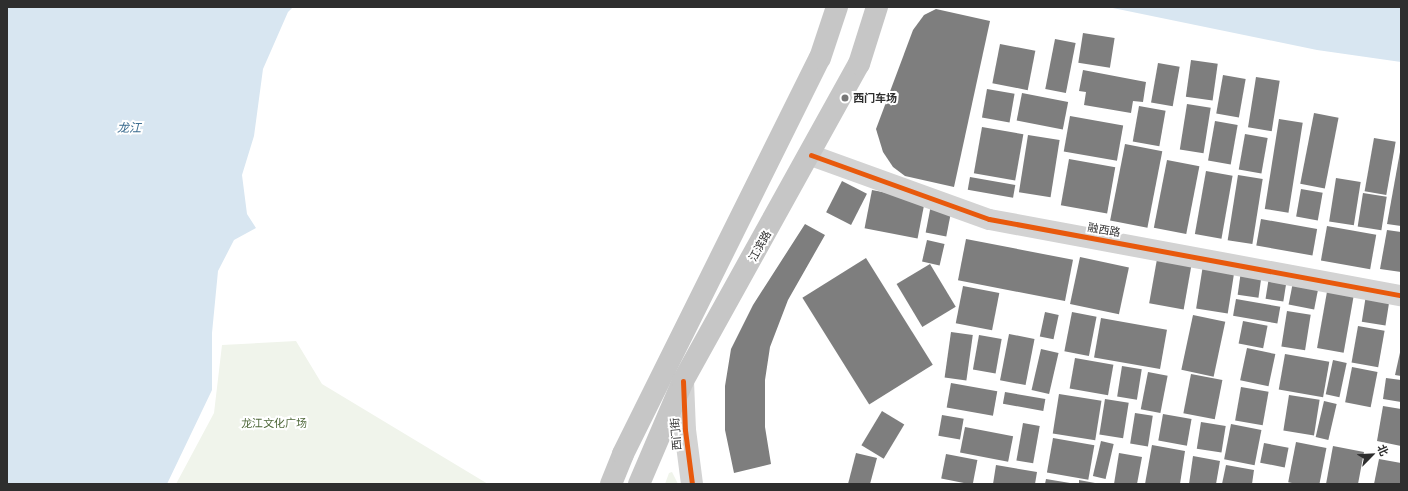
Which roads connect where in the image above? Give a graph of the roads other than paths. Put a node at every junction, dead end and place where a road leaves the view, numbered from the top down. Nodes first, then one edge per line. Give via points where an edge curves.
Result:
1 (837, 7) edge
2 (877, 7) edge
3 (811, 155) junction
4 (1401, 295) edge
5 (684, 381) junction
6 (611, 484) edge
7 (639, 484) edge
8 (692, 484) edge

1 - 6 main road via 820,58 622,454
2 - 3 main road, 江滨路 via 859,64
3 - 4 street, 融西路 via 989,219
3 - 5 main road, 江滨路
5 - 7 main road, 江滨路
5 - 8 street, 西门街 via 685,430

